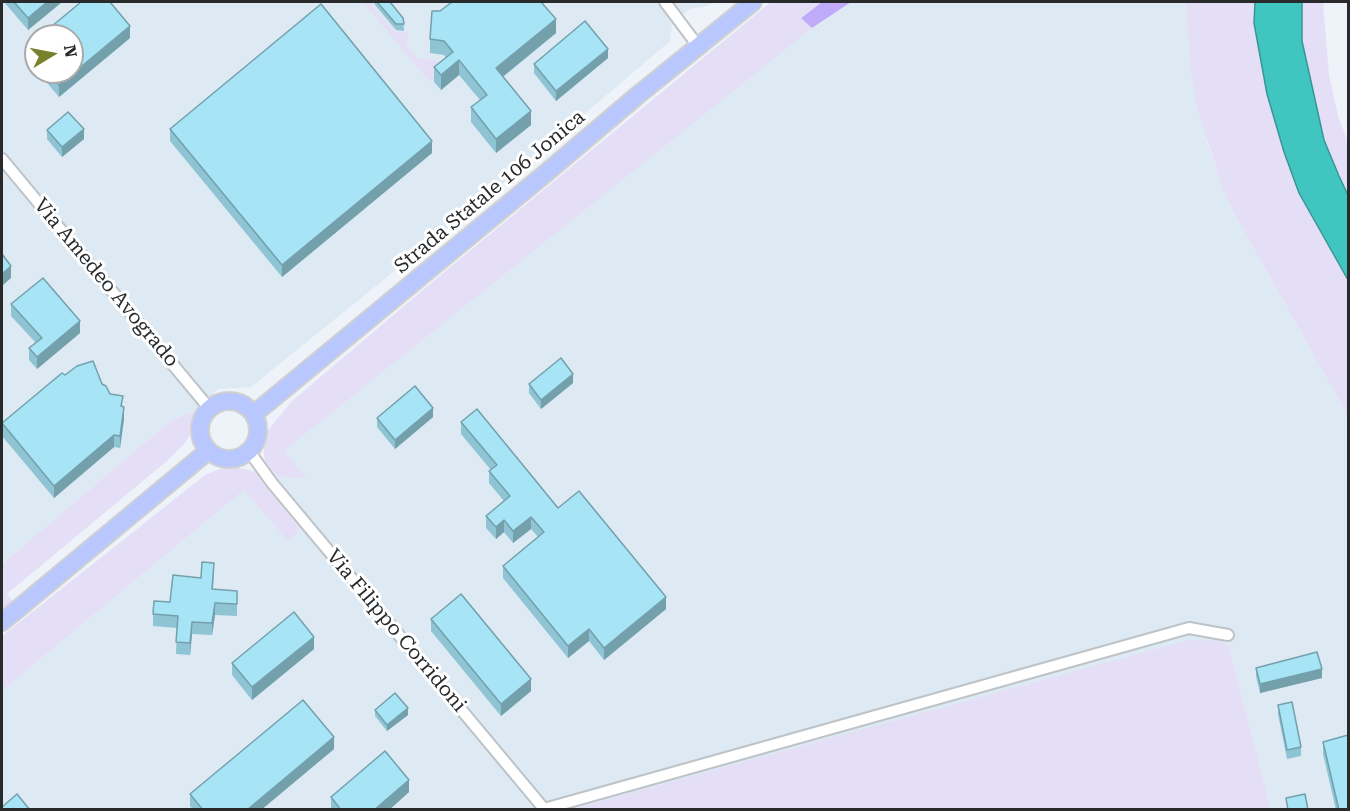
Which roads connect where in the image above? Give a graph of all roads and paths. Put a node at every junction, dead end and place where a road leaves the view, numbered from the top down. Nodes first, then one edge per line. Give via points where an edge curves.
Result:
1 (665, 2) edge
2 (753, 2) edge
3 (698, 46) junction
4 (2, 159) edge
5 (209, 408) junction
6 (254, 414) junction
7 (208, 451) junction
8 (249, 451) junction
9 (2, 622) edge
10 (1228, 635) dead end
11 (545, 809) edge

1 - 3 street
2 - 3 main road, Strada Statale 106 Jonica
3 - 6 main road, Strada Statale 106 Jonica
4 - 5 street, Via Amedeo Avogrado
5 - 6 main road via 217,402 235,401
5 - 7 main road via 203,415 200,433
6 - 8 main road via 257,438
7 - 8 main road via 226,459 236,459
7 - 9 main road
8 - 11 street, Via Filippo Corridoni
10 - 11 street via 1189,628

